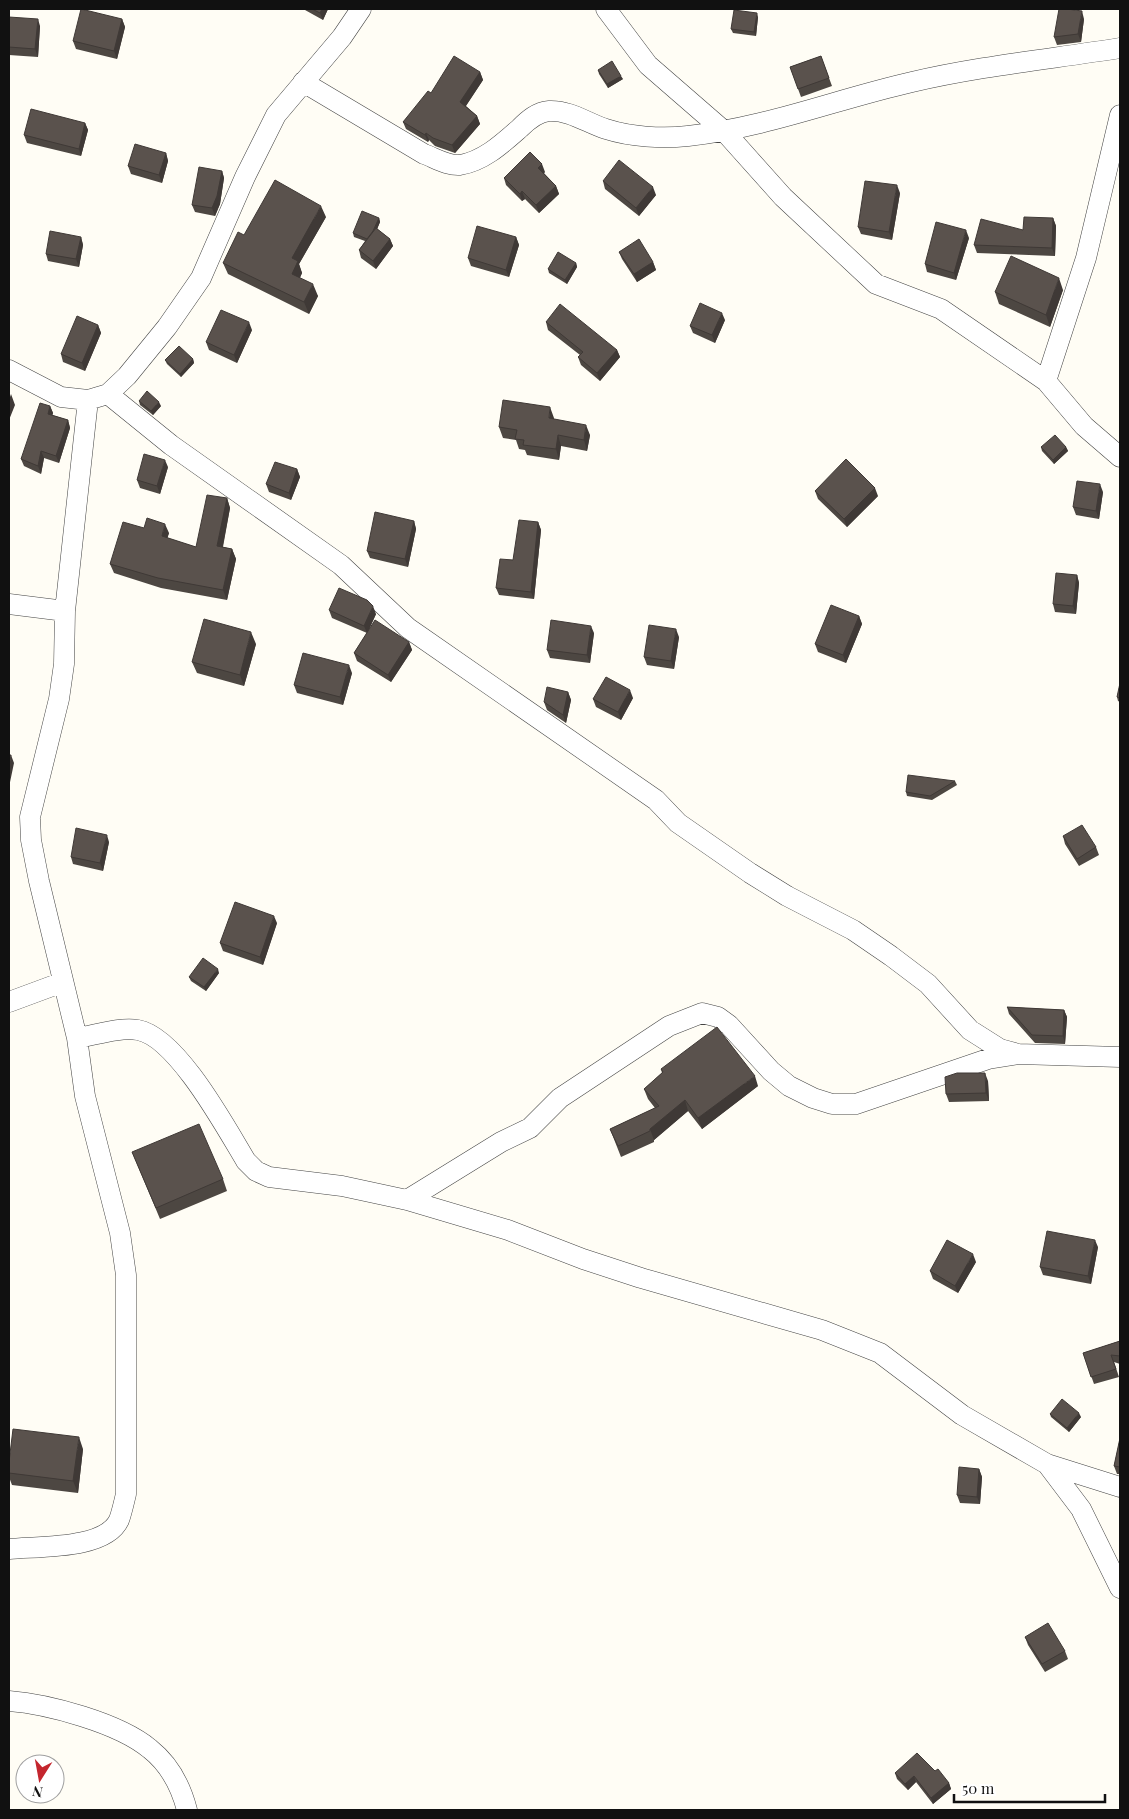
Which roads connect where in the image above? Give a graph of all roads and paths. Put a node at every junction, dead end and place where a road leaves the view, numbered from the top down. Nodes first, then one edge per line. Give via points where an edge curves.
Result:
1 (361, 9) edge
2 (606, 9) edge
3 (1120, 48) edge
4 (303, 82) junction
5 (1120, 115) edge
6 (724, 131) junction
7 (9, 370) edge
8 (1046, 380) junction
9 (108, 394) junction
10 (88, 400) junction
11 (1120, 458) edge
12 (9, 604) edge
13 (65, 611) junction
14 (63, 982) junction
15 (9, 1002) edge
16 (77, 1038) junction
17 (1018, 1054) junction
18 (1120, 1057) edge
19 (407, 1200) junction
20 (1047, 1464) junction
21 (1120, 1487) edge
22 (9, 1548) edge
23 (1120, 1588) edge
24 (9, 1701) edge
25 (187, 1810) edge

1 - 4 street via 342,38
2 - 6 street via 648,65
3 - 6 street via 911,82
4 - 6 street via 424,154 459,165 499,147 529,120 548,111 572,115 607,130 630,135 687,136
4 - 9 street via 276,115 201,278 156,341
5 - 8 street via 1086,258
6 - 8 street via 783,197 876,284 941,309
7 - 10 street via 61,397
8 - 11 street via 1084,426
9 - 10 street
9 - 17 street via 171,445 342,565 408,628 656,800 694,835 787,896 854,930 884,951 928,984 970,1030 1000,1049
10 - 13 street
12 - 13 street
13 - 14 street via 64,664 59,699 30,817 39,881
14 - 15 street
14 - 16 street
16 - 19 street via 128,1030 149,1034 190,1073 246,1161 256,1171 279,1180 342,1186
16 - 22 street via 85,1096 120,1233 126,1275 126,1494 118,1521 103,1536 83,1543
17 - 18 street
17 - 19 street via 988,1059 856,1104 832,1104 789,1086 771,1071 730,1025 718,1017 702,1013 669,1026 560,1098 530,1128 501,1142
19 - 20 street via 508,1230 633,1275 822,1330 880,1353 962,1414
20 - 21 street
20 - 23 street via 1080,1509
24 - 25 street via 69,1712 112,1728 149,1748 165,1763 183,1793

